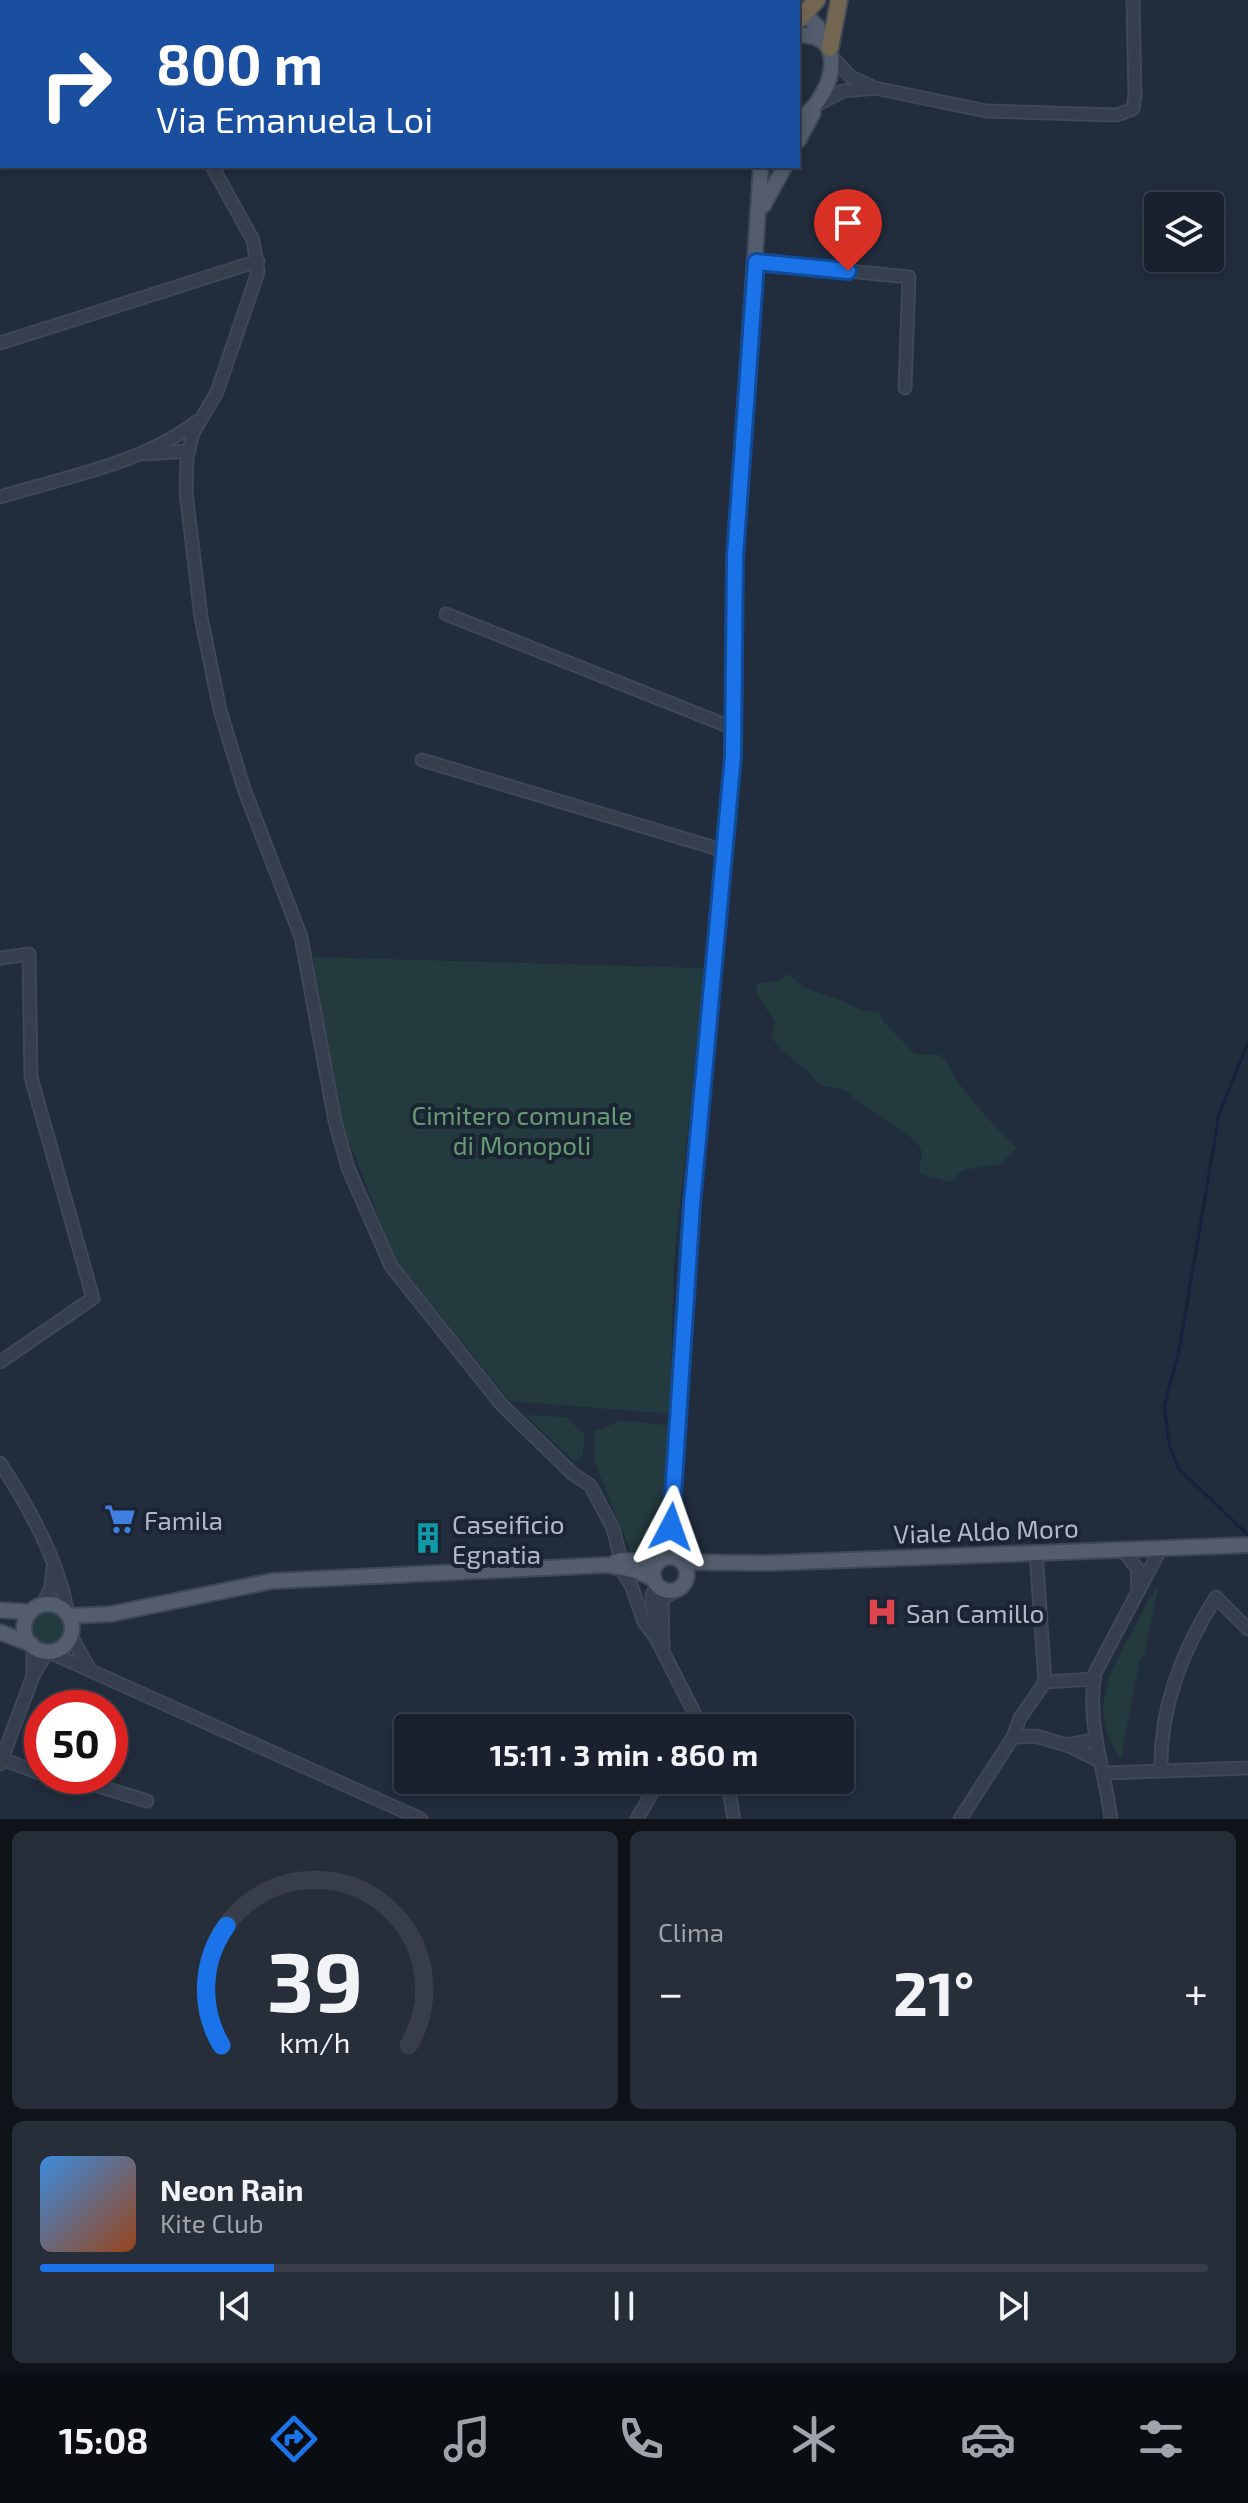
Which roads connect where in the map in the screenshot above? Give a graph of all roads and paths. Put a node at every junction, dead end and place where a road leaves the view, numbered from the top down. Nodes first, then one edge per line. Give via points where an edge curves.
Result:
1 (839, 0) edge
2 (1133, 0) edge
3 (805, 10) edge
4 (800, 35) edge
5 (828, 48) junction
6 (875, 88) junction
7 (817, 106) junction
8 (800, 119) edge
9 (800, 137) edge
10 (213, 168) edge
11 (761, 168) edge
12 (784, 168) edge
13 (760, 214) junction
14 (258, 261) junction
15 (756, 262) junction
16 (0, 343) edge
17 (905, 388) dead end
18 (201, 418) junction
19 (167, 440) junction
20 (190, 447) junction
21 (161, 453) junction
22 (128, 457) junction
23 (187, 467) junction
24 (0, 497) edge
25 (446, 614) dead end
26 (733, 728) junction
27 (422, 760) dead end
28 (725, 851) junction
29 (0, 958) edge
30 (0, 1362) edge
31 (0, 1463) edge
32 (671, 1527) junction
33 (1248, 1545) edge
34 (1161, 1548) junction
35 (1122, 1549) junction
36 (1036, 1552) junction
37 (679, 1560) junction
38 (726, 1561) junction
39 (659, 1562) junction
40 (53, 1563) junction
41 (621, 1565) junction
42 (655, 1582) junction
43 (681, 1586) junction
44 (1137, 1593) junction
45 (36, 1609) junction
46 (0, 1610) edge
47 (111, 1614) junction
48 (68, 1615) junction
49 (1248, 1629) edge
50 (0, 1632) edge
51 (71, 1634) junction
52 (656, 1638) junction
53 (40, 1649) junction
54 (663, 1651) junction
55 (90, 1670) junction
56 (1094, 1679) junction
57 (1045, 1682) junction
58 (695, 1714) edge
59 (1013, 1737) junction
60 (1094, 1740) junction
61 (1066, 1745) junction
62 (1, 1761) edge
63 (1100, 1761) junction
64 (24, 1768) edge
65 (1248, 1768) edge
66 (1161, 1771) junction
67 (1105, 1773) junction
68 (124, 1794) edge
69 (651, 1794) edge
70 (730, 1794) edge
71 (147, 1801) dead end
72 (421, 1819) edge
73 (637, 1819) edge
74 (734, 1819) edge
75 (960, 1819) edge
76 (1111, 1819) edge

1 - 5 highway
2 - 6 street via 1135,95 1133,109 1117,115 986,111
3 - 5 main road
4 - 5 main road via 818,36
5 - 6 street via 851,77
5 - 7 main road via 828,80
6 - 7 street via 843,91
7 - 8 main road
7 - 9 main road
10 - 14 street via 243,219
11 - 13 main road
12 - 13 main road
13 - 15 main road
14 - 16 street
14 - 18 street via 251,299 217,392
15 - 17 street via 909,277
15 - 26 main road via 735,557
18 - 19 street
18 - 20 street
19 - 20 street
19 - 22 street
20 - 21 street
20 - 23 street
21 - 22 street
21 - 23 street
22 - 24 street
23 - 41 street via 201,617 220,710 301,937 348,1168 391,1266 502,1405 590,1485 613,1528
25 - 26 street
26 - 28 main road
27 - 28 street
28 - 32 main road via 692,1204
29 - 30 street via 29,954 31,1077 93,1298
31 - 40 street
32 - 37 main road
32 - 39 main road
33 - 34 main road, Viale Aldo Moro
34 - 35 main road, Viale Aldo Moro
34 - 44 street
35 - 36 main road, Viale Aldo Moro
35 - 44 street via 1137,1568
36 - 38 main road, Viale Aldo Moro
36 - 57 street
37 - 38 main road, Viale Aldo Moro
37 - 39 main road
37 - 43 main road via 687,1571
38 - 43 main road via 705,1567
39 - 41 main road
39 - 42 main road
40 - 45 street via 51,1587
40 - 48 street
41 - 42 main road
41 - 47 main road via 272,1581
41 - 52 street
42 - 43 main road via 666,1590
42 - 52 street
43 - 54 street via 662,1600
44 - 56 street
45 - 46 main road
45 - 48 main road via 56,1606
45 - 53 main road via 25,1632
47 - 48 main road
47 - 51 main road
48 - 51 main road
49 - 66 street via 1216,1597 1191,1637 1174,1683
50 - 53 main road
51 - 53 main road via 62,1647
51 - 55 street
52 - 54 street
53 - 55 street
53 - 62 street
54 - 58 street
55 - 72 street
56 - 57 street
56 - 60 street
57 - 59 street
59 - 61 street via 1036,1736
59 - 75 street
60 - 61 street
60 - 63 street
61 - 63 street
62 - 64 street
63 - 67 street
65 - 66 street
66 - 67 street
67 - 76 street
68 - 71 street
69 - 73 street
70 - 74 street

